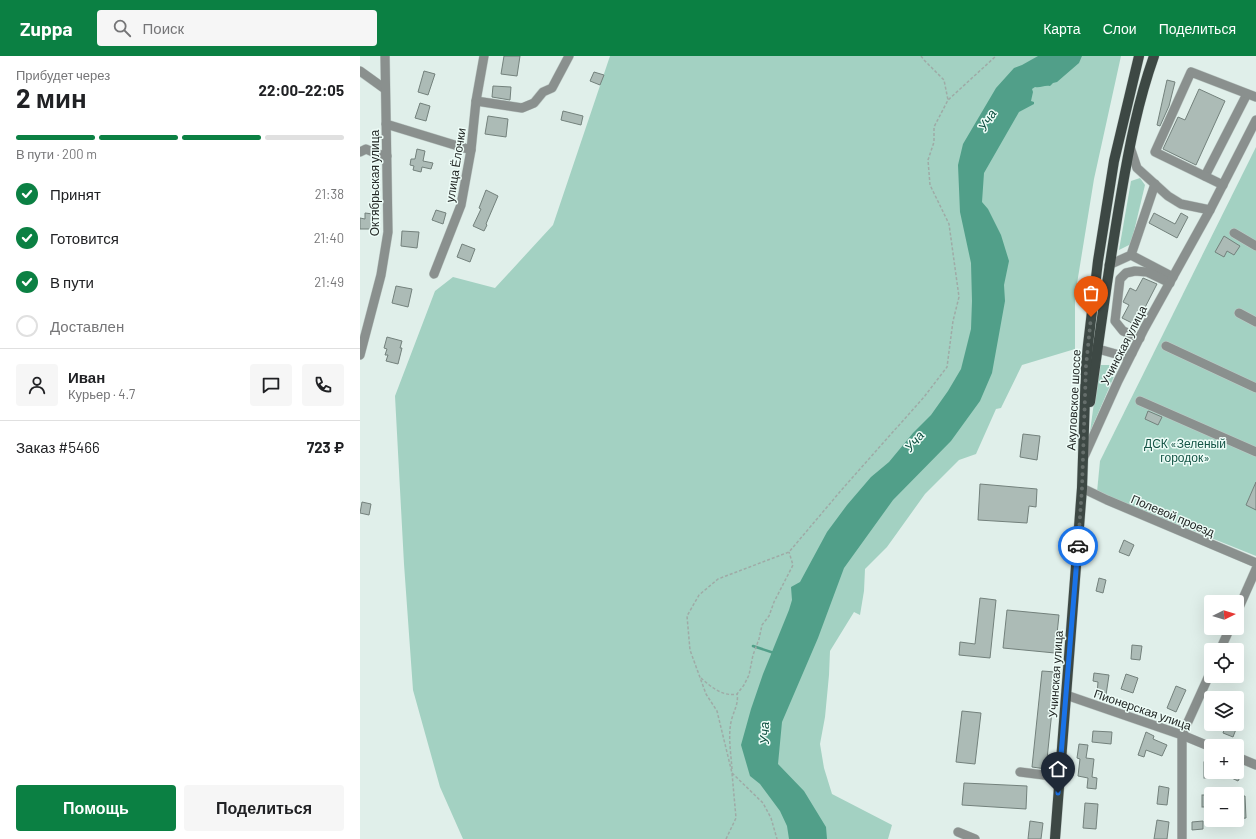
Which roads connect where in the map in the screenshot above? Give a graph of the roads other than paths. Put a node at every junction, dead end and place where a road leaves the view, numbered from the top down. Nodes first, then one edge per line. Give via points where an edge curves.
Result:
1 (385, 56) edge
2 (484, 56) edge
3 (569, 56) edge
4 (1139, 56) edge
5 (1154, 56) edge
6 (360, 71) edge
7 (385, 89) junction
8 (1247, 94) junction
9 (1256, 97) edge
10 (476, 101) junction
11 (1256, 120) edge
12 (386, 124) junction
13 (1130, 147) junction
14 (471, 150) junction
15 (360, 152) edge
16 (387, 156) junction
17 (1205, 176) junction
18 (1155, 184) junction
19 (1223, 185) junction
20 (1210, 210) junction
21 (1234, 233) dead end
22 (1256, 246) edge
23 (1131, 255) junction
24 (1109, 265) junction
25 (434, 274) dead end
26 (1171, 280) junction
27 (1240, 313) dead end
28 (1256, 322) edge
29 (1140, 338) junction
30 (1166, 346) dead end
31 (1093, 347) junction
32 (1132, 353) junction
33 (360, 355) edge
34 (1256, 388) edge
35 (1140, 401) dead end
36 (1256, 452) edge
37 (1083, 460) junction
38 (1082, 488) junction
39 (1256, 563) edge
40 (1256, 569) edge
41 (1244, 596) edge
42 (1206, 683) edge
43 (1066, 695) junction
44 (1182, 735) junction
45 (1204, 744) edge
46 (1244, 760) edge
47 (1256, 765) edge
48 (1020, 772) dead end
49 (1060, 777) junction
50 (958, 832) dead end
51 (975, 839) edge
52 (1054, 839) edge
53 (1182, 839) edge

1 - 7 street, Октябрьская улица
2 - 10 street, улица Ёлочки
3 - 10 street via 552,88 543,92 534,103 522,108
4 - 31 main road, Акуловское шоссе via 1114,160 1098,261
5 - 13 main road, Акуловское шоссе
6 - 7 street
7 - 12 street, Октябрьская улица
8 - 9 street
8 - 17 street
8 - 17 street via 1191,72 1155,152
10 - 14 street, улица Ёлочки
11 - 19 street, Учинская улица
12 - 14 street
12 - 16 street, Октябрьская улица
13 - 18 street via 1136,168
13 - 24 main road, Акуловское шоссе
14 - 25 street, улица Ёлочки via 461,205
15 - 16 street via 366,149
16 - 33 street, Октябрьская улица via 388,232 381,275
17 - 19 street
18 - 20 street via 1181,204
18 - 23 street
19 - 20 street, Учинская улица
20 - 26 street, Учинская улица
21 - 22 street
23 - 24 street
23 - 26 street
24 - 31 main road, Акуловское шоссе
26 - 29 street, Учинская улица
26 - 29 street via 1135,271 1126,273 1120,279 1115,321 1123,331
27 - 28 street
29 - 32 street, Учинская улица
30 - 34 street
31 - 32 street via 1123,356
31 - 37 main road, Акуловское шоссе via 1086,366
32 - 37 street, Учинская улица
35 - 36 street
37 - 38 main road, Учинская улица
38 - 39 street, Полевой проезд
38 - 43 main road, Учинская улица
40 - 41 street
42 - 44 street
43 - 44 street, Пионерская улица
43 - 49 main road, Учинская улица
44 - 45 street, Пионерская улица
44 - 53 street
46 - 47 street
48 - 49 street
49 - 52 main road, Учинская улица
50 - 51 street

